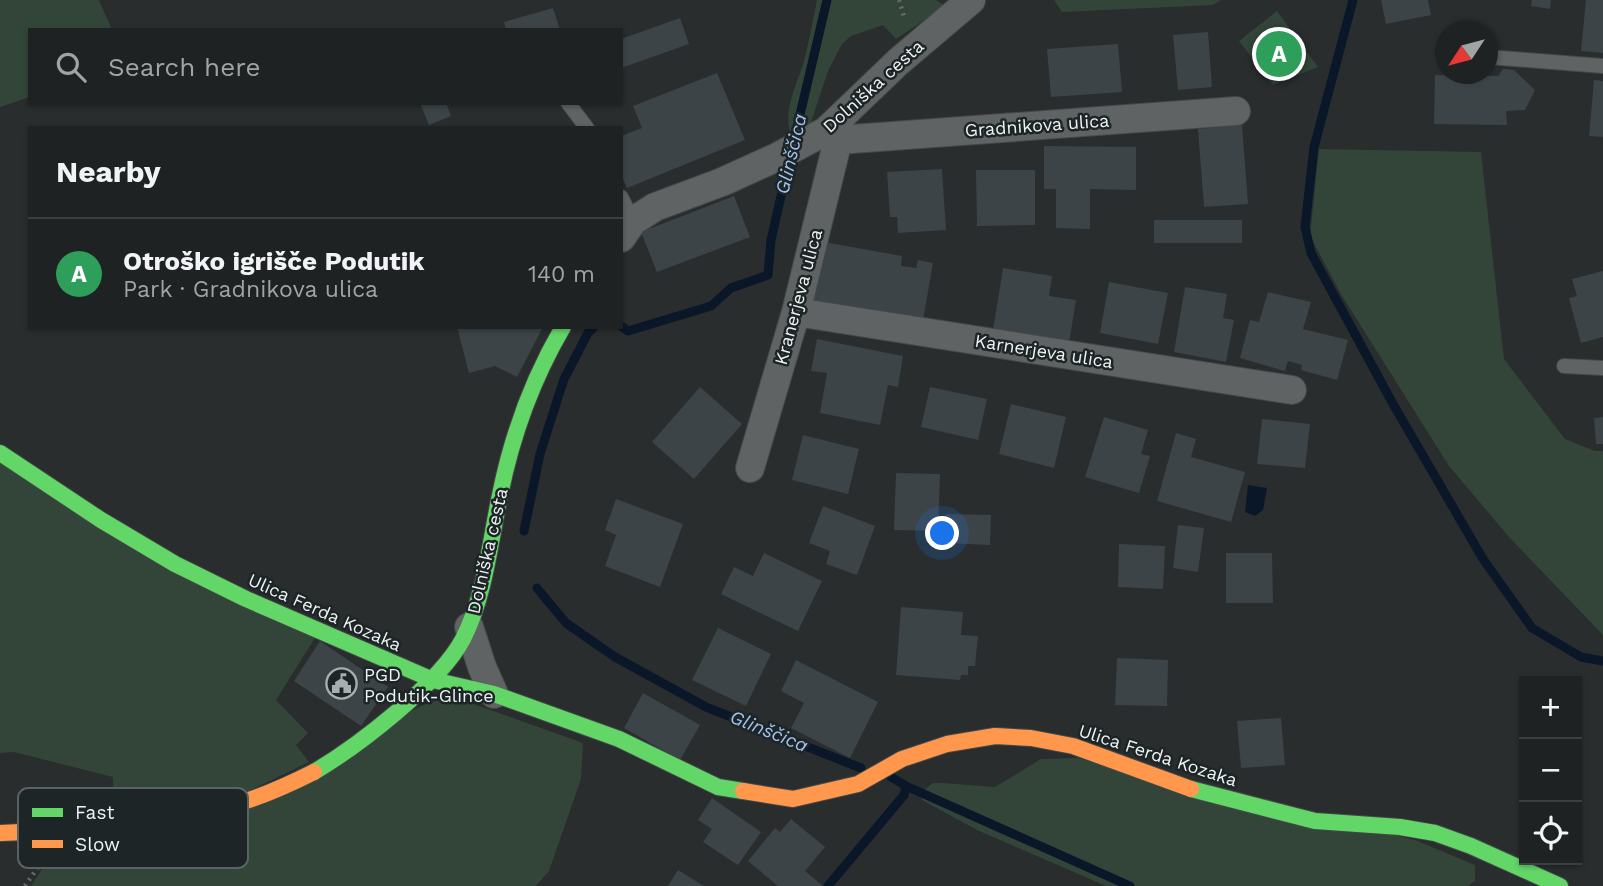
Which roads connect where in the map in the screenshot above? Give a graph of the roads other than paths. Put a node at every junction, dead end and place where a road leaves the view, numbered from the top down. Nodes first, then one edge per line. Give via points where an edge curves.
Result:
1 (971, 0) edge
2 (1498, 58) edge
3 (1603, 66) edge
4 (570, 105) edge
5 (1236, 111) dead end
6 (585, 126) edge
7 (824, 138) junction
8 (625, 219) edge
9 (796, 312) junction
10 (562, 329) edge
11 (1564, 366) dead end
12 (1603, 368) edge
13 (1292, 390) dead end
14 (0, 453) edge
15 (750, 468) dead end
16 (469, 626) junction
17 (433, 680) junction
18 (495, 694) junction
19 (248, 800) edge
20 (18, 832) edge
21 (0, 833) edge
22 (1560, 886) edge

1 - 7 street, Dolniška cesta via 898,62
2 - 3 lane
4 - 6 lane
5 - 7 street, Gradnikova ulica
7 - 8 street, Dolniška cesta
7 - 9 street, Kranerjeva ulica
9 - 13 street, Karnerjeva ulica
9 - 15 street, Kranerjeva ulica
10 - 16 street, Dolniška cesta via 509,452
11 - 12 lane
14 - 17 street, Ulica Ferda Kozaka via 175,564 270,611
16 - 17 street, Dolniška cesta
16 - 18 street
17 - 18 street, Ulica Ferda Kozaka
17 - 19 street, Dolniška cesta via 314,772
18 - 22 street, Ulica Ferda Kozaka via 619,738 718,787 793,799 858,785 902,759 959,742 995,736 1031,738 1073,746 1202,793 1315,821 1435,833
20 - 21 street, Dolniška cesta

